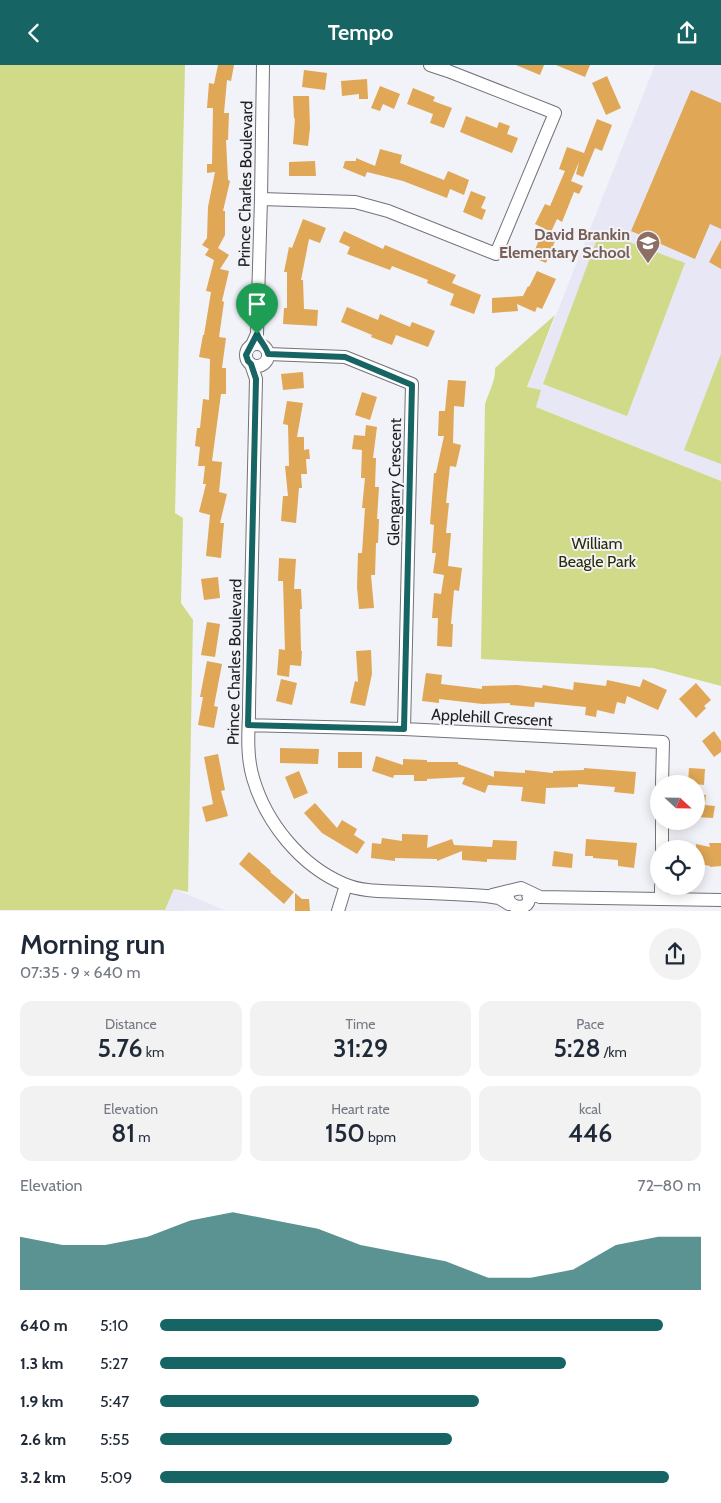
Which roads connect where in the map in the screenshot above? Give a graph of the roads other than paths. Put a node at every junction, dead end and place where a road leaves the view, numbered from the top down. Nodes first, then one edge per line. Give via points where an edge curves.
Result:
1 (263, 65) edge
2 (430, 65) edge
3 (261, 199) junction
4 (259, 351) junction
5 (248, 725) junction
6 (404, 729) junction
7 (662, 775) edge
8 (346, 885) junction
9 (650, 894) edge
10 (678, 895) edge
11 (486, 896) junction
12 (721, 900) edge
13 (522, 904) edge
14 (338, 911) edge

1 - 3 street, Prince Charles Boulevard
2 - 3 street via 555,113 496,254 388,211 355,202
3 - 4 street, Prince Charles Boulevard
4 - 5 street, Prince Charles Boulevard
4 - 6 street, Glengarry Crescent via 345,357 412,385
5 - 6 street, Applehill Crescent
5 - 8 street, Prince Charles Boulevard via 249,762 263,805 275,826 310,863
6 - 7 street, Applehill Crescent via 663,742
8 - 11 street, Prince Charles Boulevard via 385,891
8 - 14 street
9 - 13 street, Prince Charles Boulevard
10 - 12 street, Prince Charles Boulevard
11 - 13 street, Prince Charles Boulevard
11 - 13 street, Prince Charles Boulevard via 521,888

